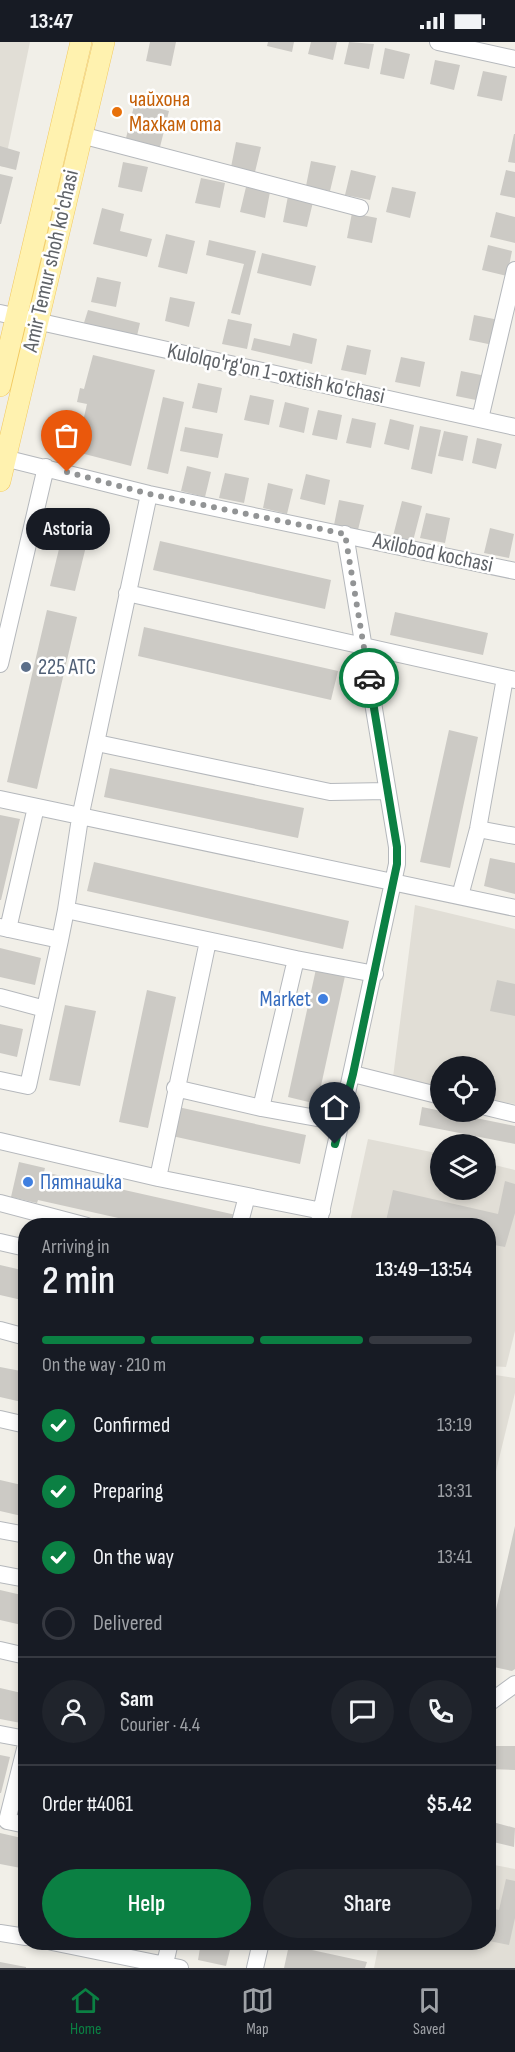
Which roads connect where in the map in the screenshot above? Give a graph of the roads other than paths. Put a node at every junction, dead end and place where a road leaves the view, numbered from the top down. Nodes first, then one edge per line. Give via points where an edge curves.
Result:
1 (81, 42) edge
2 (104, 42) edge
3 (438, 42) edge
4 (515, 59) edge
5 (81, 135) junction
6 (360, 208) dead end
7 (515, 270) edge
8 (8, 315) edge
9 (37, 321) junction
10 (0, 386) edge
11 (480, 419) junction
12 (515, 427) edge
13 (3, 458) edge
14 (46, 467) junction
15 (0, 481) edge
16 (149, 494) junction
17 (345, 534) junction
18 (515, 571) edge
19 (127, 593) junction
20 (364, 647) junction
21 (0, 664) edge
22 (510, 679) edge
23 (97, 743) junction
24 (387, 791) junction
25 (0, 799) edge
26 (36, 807) junction
27 (80, 818) junction
28 (478, 829) junction
29 (515, 836) edge
30 (395, 883) junction
31 (460, 896) junction
32 (515, 908) edge
33 (66, 910) junction
34 (4, 928) edge
35 (60, 940) junction
36 (208, 941) junction
37 (296, 959) junction
38 (375, 974) junction
39 (0, 998) edge
40 (45, 1009) junction
41 (353, 1074) junction
42 (0, 1080) edge
43 (175, 1088) junction
44 (430, 1093) edge
45 (261, 1108) junction
46 (496, 1109) edge
47 (515, 1114) edge
48 (339, 1122) junction
49 (0, 1141) edge
50 (158, 1178) junction
51 (247, 1196) junction
52 (0, 1203) edge
53 (57, 1218) edge
54 (242, 1218) edge
55 (320, 1218) edge
56 (0, 1242) edge
57 (18, 1246) edge
58 (0, 1330) edge
59 (18, 1335) edge
60 (0, 1419) edge
61 (18, 1423) edge
62 (0, 1530) edge
63 (18, 1533) edge
64 (0, 1574) edge
65 (18, 1577) edge
66 (0, 1650) edge
67 (18, 1654) edge
68 (515, 1684) edge
69 (496, 1698) edge
70 (0, 1734) edge
71 (18, 1737) edge
72 (18, 1775) edge
73 (18, 1823) edge
74 (0, 1933) edge
75 (18, 1936) edge
76 (90, 1950) edge
77 (170, 1950) edge
78 (259, 1950) edge
79 (170, 1967) edge
80 (255, 1968) edge

1 - 8 main road, Amir Temur shoh ko'chasi
2 - 5 main road, Amir Temur shoh ko'chasi
3 - 4 street
5 - 6 street
5 - 9 main road, Amir Temur shoh ko'chasi
7 - 11 street
8 - 9 street, Kulolqo'rg'on 1-oxtish ko'chasi
8 - 10 main road, Amir Temur shoh ko'chasi
9 - 11 street, Kulolqo'rg'on 1-oxtish ko'chasi
9 - 13 main road, Amir Temur shoh ko'chasi
11 - 12 street, Kulolqo'rg'on 1-oxtish ko'chasi
13 - 14 street, Axilobod kochasi
13 - 15 main road, Amir Temur shoh ko'chasi
14 - 16 street, Axilobod kochasi
14 - 21 street
16 - 17 street, Axilobod kochasi
16 - 19 street
17 - 18 street, Axilobod kochasi
17 - 20 street
19 - 20 street
19 - 23 street
20 - 22 street
20 - 24 street
22 - 28 street
23 - 24 street via 330,792
23 - 27 street
24 - 30 street via 397,847
25 - 26 street
26 - 27 street
26 - 34 street
27 - 30 street
27 - 33 street
28 - 29 street
28 - 31 street
30 - 31 street
30 - 38 street
31 - 32 street
33 - 35 street
33 - 36 street
34 - 35 street
35 - 40 street
36 - 37 street
36 - 43 street
37 - 38 street
37 - 45 street
38 - 41 street
39 - 40 street
40 - 42 street via 28,1086
41 - 44 street
41 - 48 street
43 - 45 street
43 - 50 street
45 - 48 street
46 - 47 street
48 - 55 street
49 - 50 street
50 - 51 street
51 - 54 street
51 - 55 street
52 - 53 street
56 - 57 street
58 - 59 street
60 - 61 street
62 - 63 street
64 - 65 street
66 - 67 street
68 - 69 street
70 - 71 street
72 - 73 street via 6,1821
74 - 75 street
76 - 79 street
77 - 79 street
78 - 80 street

